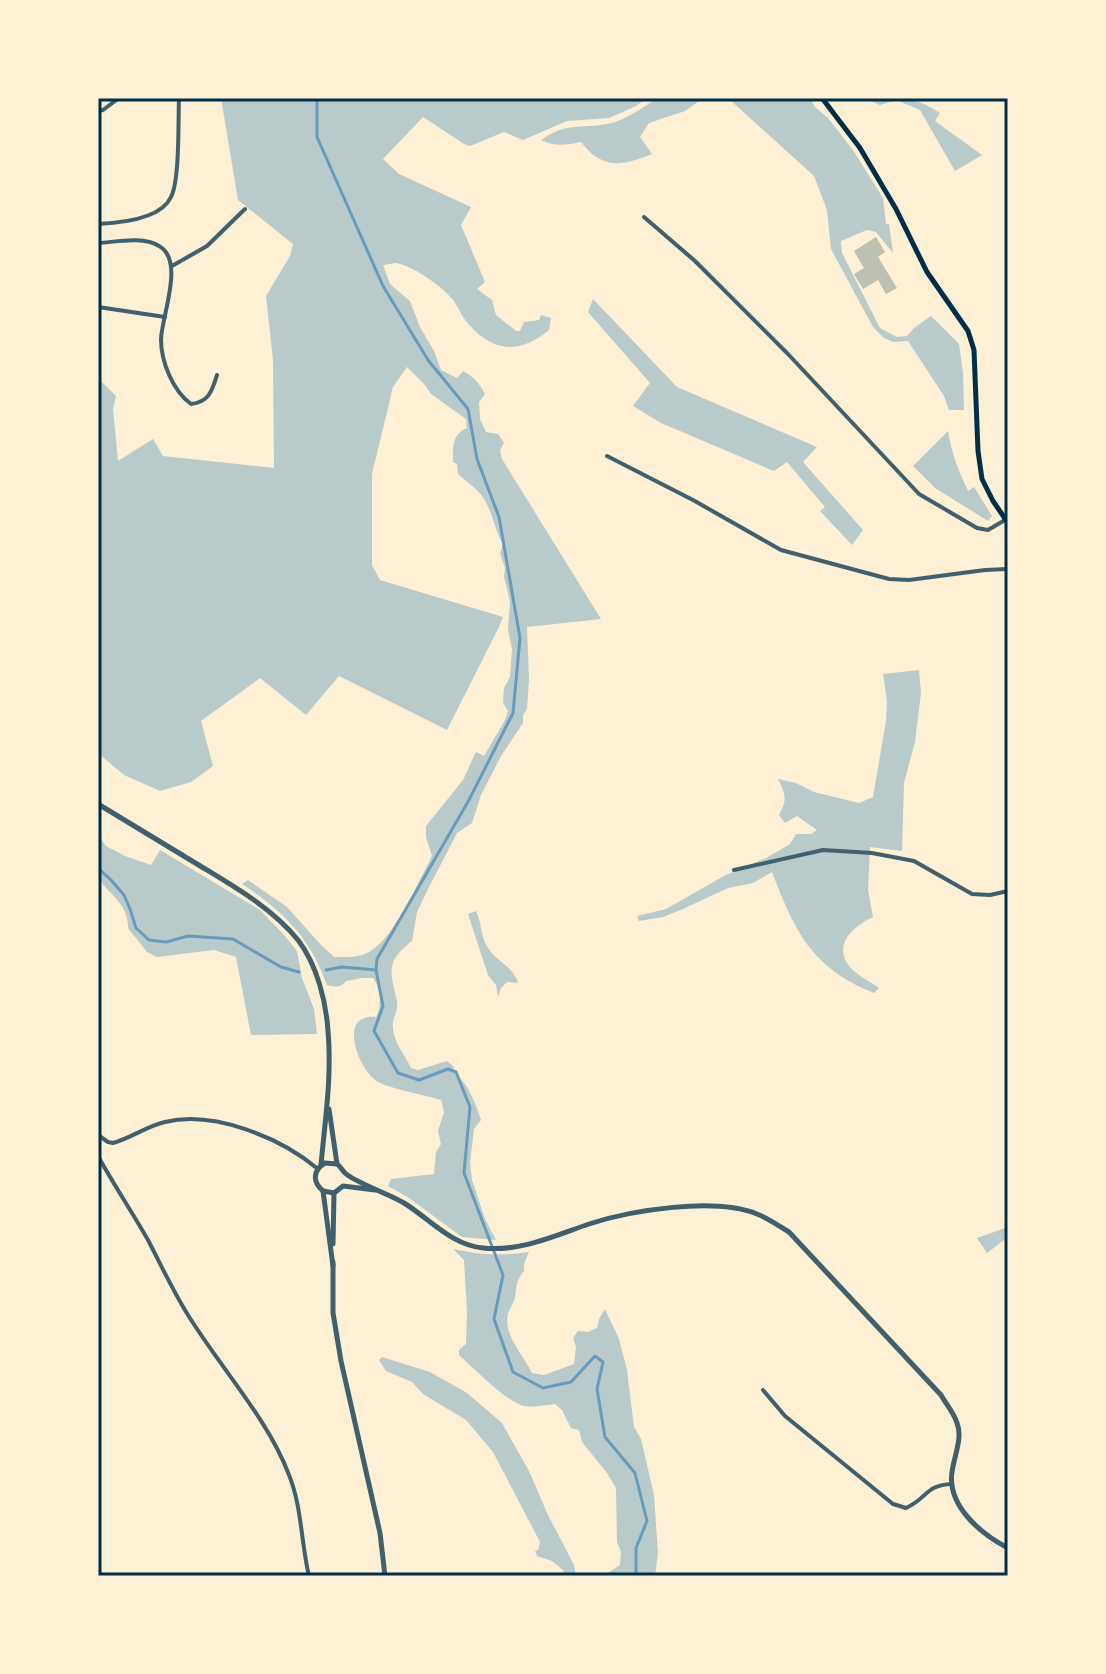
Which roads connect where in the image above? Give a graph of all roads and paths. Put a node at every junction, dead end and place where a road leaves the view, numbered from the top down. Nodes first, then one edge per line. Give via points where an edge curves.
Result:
1 (119, 98) edge
2 (179, 98) edge
3 (822, 98) edge
4 (98, 111) edge
5 (245, 209) dead end
6 (644, 217) dead end
7 (98, 224) edge
8 (98, 243) edge
9 (172, 266) junction
10 (98, 307) edge
11 (165, 317) junction
12 (217, 375) dead end
13 (607, 456) dead end
14 (1007, 521) edge
15 (1008, 569) edge
16 (98, 804) edge
17 (734, 870) dead end
18 (1008, 891) edge
19 (328, 1101) junction
20 (98, 1135) edge
21 (98, 1158) edge
22 (337, 1164) junction
23 (319, 1167) junction
24 (345, 1173) junction
25 (343, 1186) junction
26 (380, 1190) junction
27 (323, 1191) junction
28 (334, 1193) junction
29 (333, 1266) junction
30 (763, 1390) dead end
31 (952, 1484) junction
32 (1008, 1548) edge
33 (310, 1575) edge
34 (385, 1576) edge

1 - 4 street
2 - 7 street via 171,199 156,212 124,223
3 - 14 main road via 860,148 927,272 968,331 974,350 982,479
5 - 9 street via 207,246
6 - 14 street via 788,354 919,494 977,528 988,530
8 - 9 street via 149,242 170,255
9 - 11 street
10 - 11 street
11 - 12 street via 163,354 182,397 191,404 208,398
13 - 15 street via 781,550 889,579
16 - 19 street via 244,893 299,942 323,999
17 - 18 street via 823,850 872,853 914,861 972,894
19 - 22 street
19 - 23 street
20 - 23 street via 113,1143 161,1123 205,1120 257,1134
21 - 33 street via 188,1314 283,1459 296,1496
22 - 23 street
22 - 24 street
23 - 27 street via 315,1180
24 - 25 street
24 - 26 street
25 - 26 street
25 - 28 street
26 - 31 street via 460,1242 481,1248 547,1240 629,1213 727,1207 757,1214 789,1232 941,1395 958,1424
27 - 28 street
27 - 29 street
28 - 29 street
29 - 34 street via 341,1361
30 - 31 street via 785,1416 893,1504 906,1508 934,1486
31 - 32 street via 967,1517

